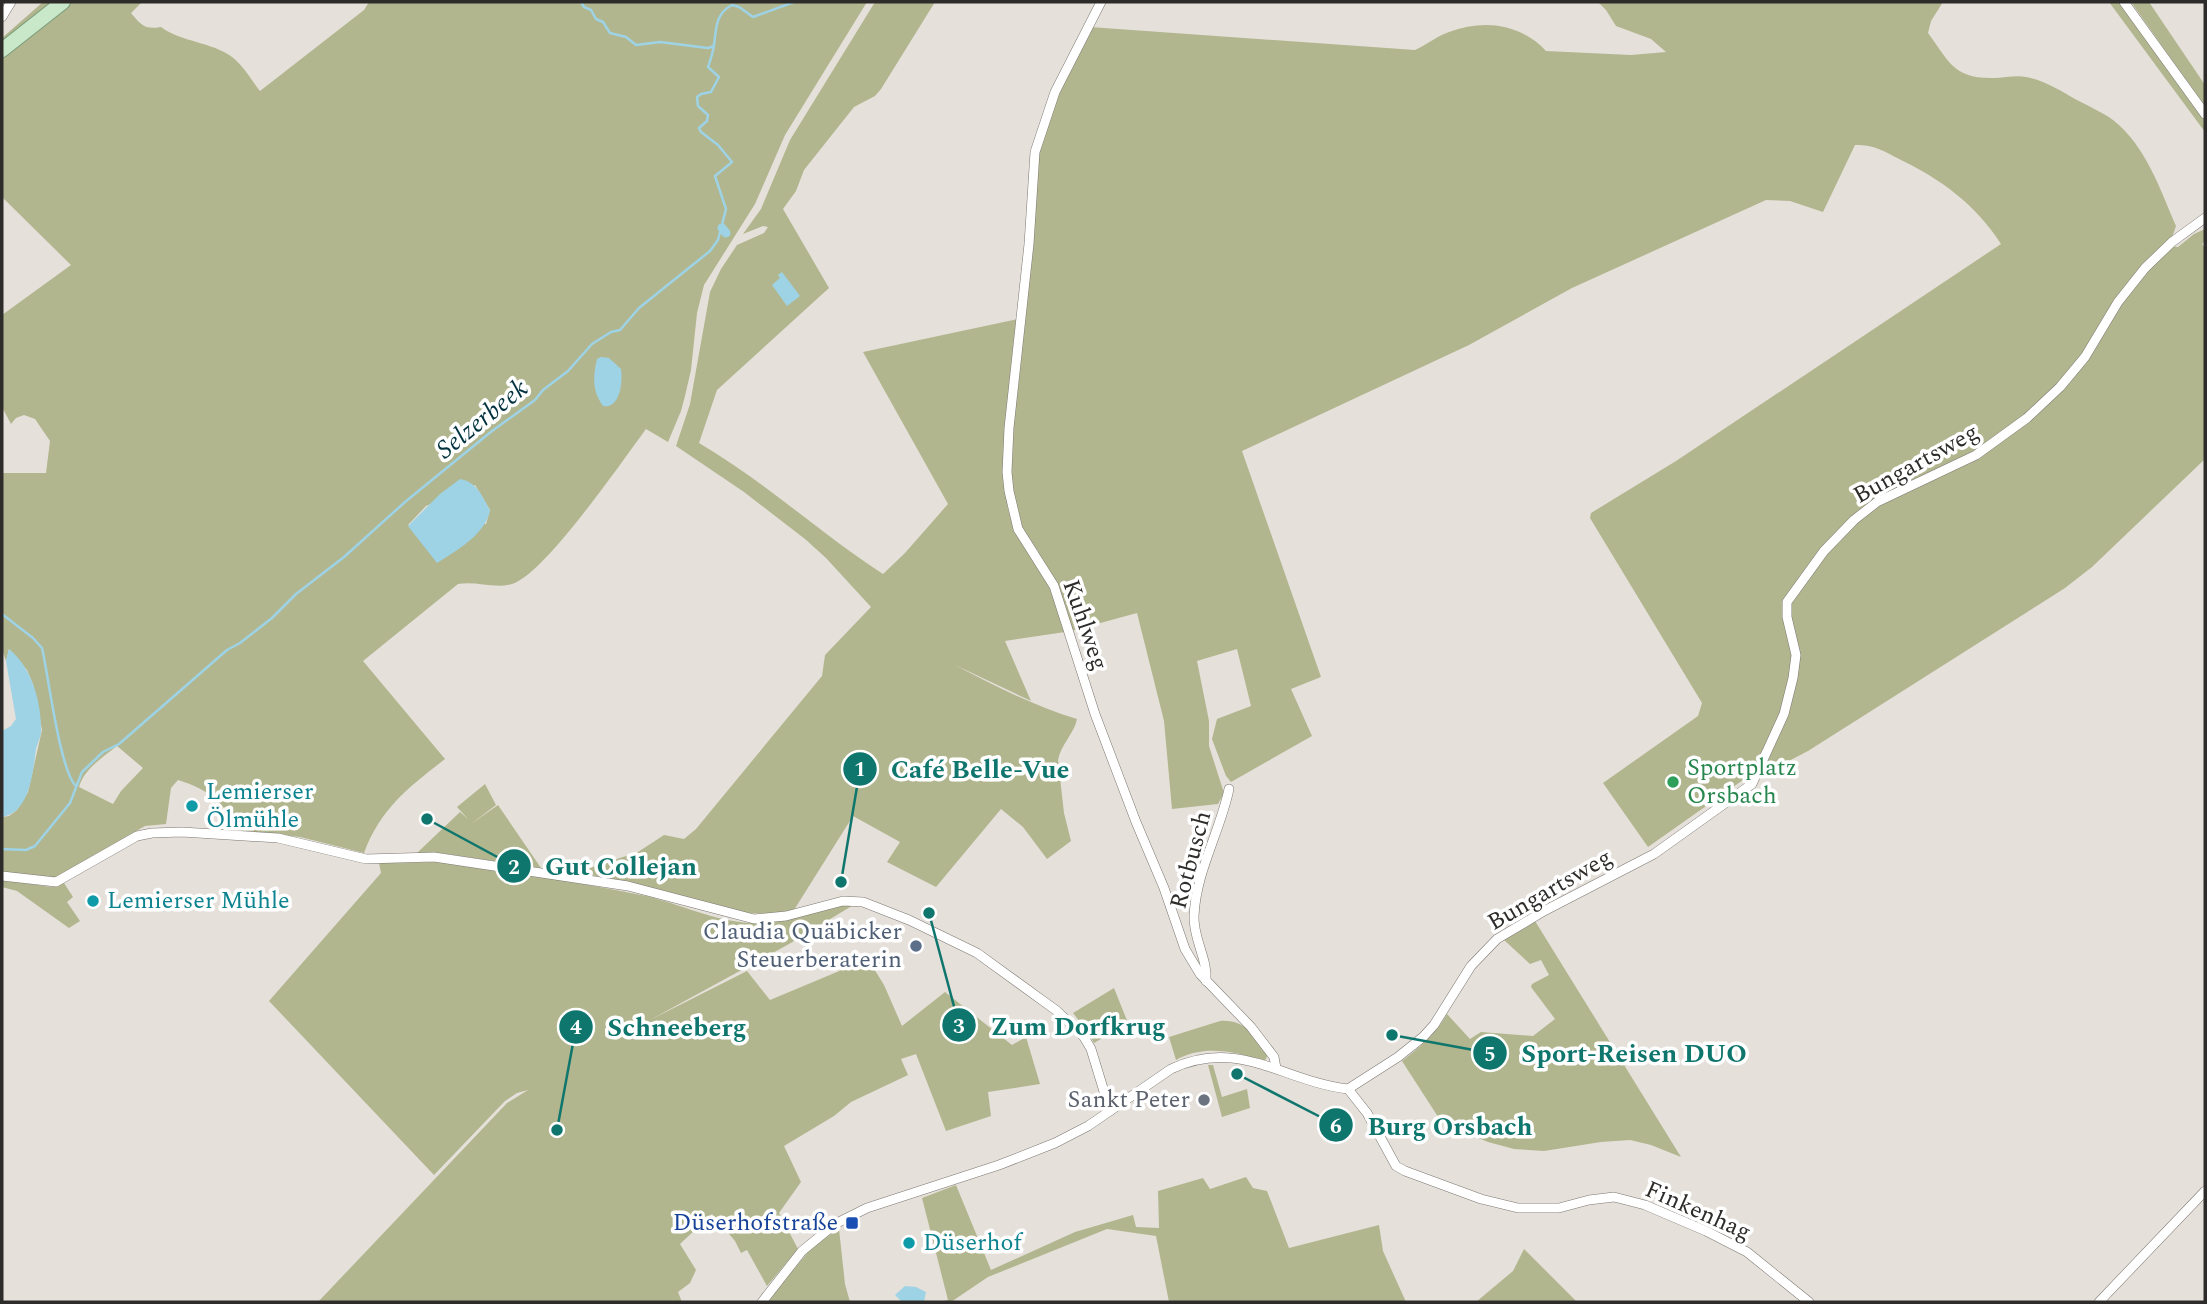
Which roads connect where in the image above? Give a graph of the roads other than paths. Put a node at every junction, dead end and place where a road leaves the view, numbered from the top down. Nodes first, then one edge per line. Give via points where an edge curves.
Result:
1 (11, 2) edge
2 (63, 2) edge
3 (1101, 2) edge
4 (2124, 2) edge
5 (2, 17) edge
6 (2, 50) edge
7 (2205, 114) edge
8 (2205, 218) edge
9 (1229, 789) dead end
10 (2, 876) edge
11 (1206, 981) junction
12 (1276, 1068) junction
13 (1348, 1089) junction
14 (1110, 1111) junction
15 (2205, 1191) edge
16 (762, 1302) edge
17 (1809, 1302) edge
18 (2099, 1302) edge

1 - 5 street
2 - 6 main road
3 - 11 street, Kuhlweg via 1055,92 1035,152 1013,372 1008,482 1018,529 1054,586 1136,822 1185,949
4 - 7 street
8 - 13 street, Bungartsweg via 2145,268 2085,357 2026,418 1976,455 1877,502 1824,551 1787,603 1796,655 1793,678 1784,713 1752,784 1654,854 1497,939 1471,965 1428,1031
9 - 11 street, Rotbusch via 1195,903 1196,939 1207,970
10 - 14 street via 56,882 137,836 181,832 278,838 366,859 434,857 628,886 754,919 843,901 863,902 977,953 1057,1011 1091,1049
11 - 12 street, Kuhlweg via 1251,1027 1274,1057
12 - 13 street via 1314,1084
12 - 14 street via 1230,1058 1199,1058 1171,1069
13 - 17 street, Finkenhag via 1367,1113 1396,1167 1468,1195 1518,1208 1559,1208 1614,1197 1646,1205 1747,1252
14 - 16 street via 1055,1143 867,1208 835,1224 802,1251
15 - 18 street

